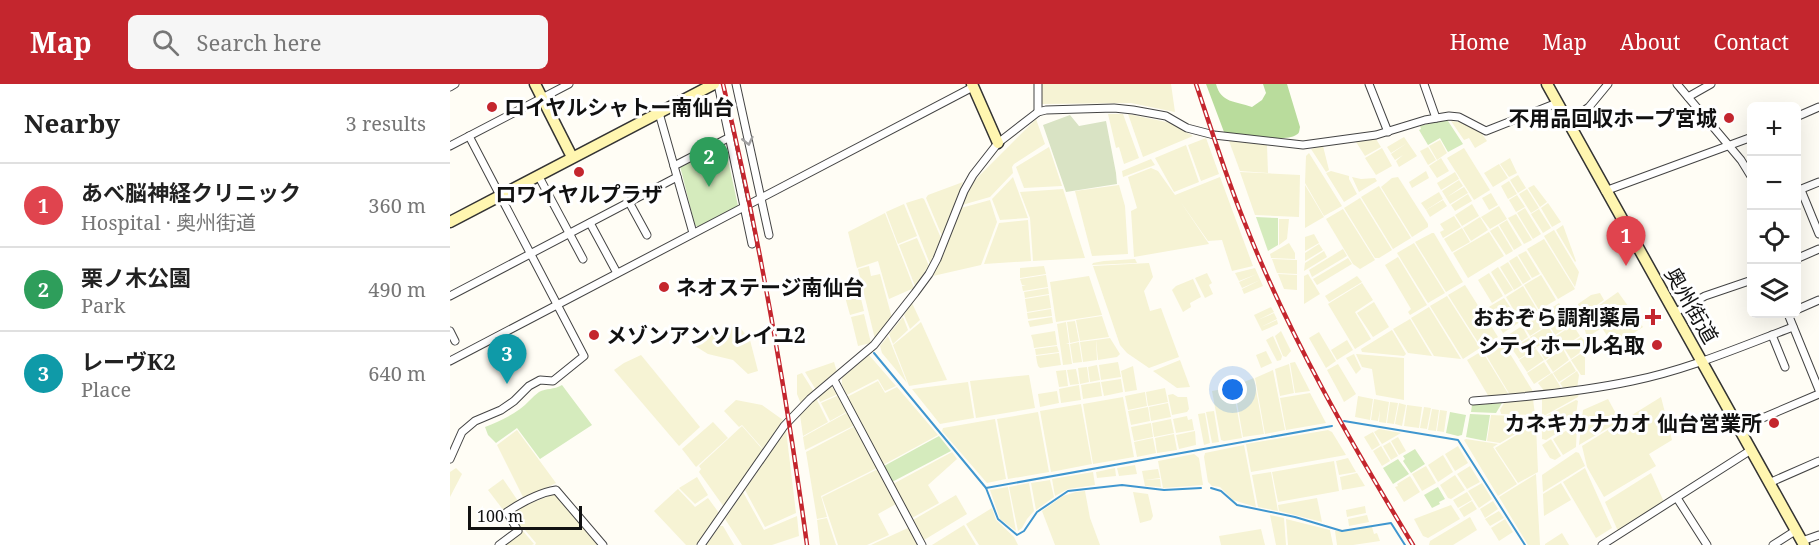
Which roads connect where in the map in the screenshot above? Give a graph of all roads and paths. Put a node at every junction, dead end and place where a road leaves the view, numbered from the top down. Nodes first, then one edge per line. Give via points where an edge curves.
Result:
1 (455, 84) edge
2 (535, 84) edge
3 (569, 84) edge
4 (716, 84) edge
5 (736, 84) edge
6 (1038, 84) edge
7 (1369, 84) edge
8 (1424, 84) edge
9 (1546, 84) edge
10 (1608, 84) edge
11 (1677, 84) edge
12 (1711, 84) edge
13 (972, 86) edge
14 (450, 87) edge
15 (1688, 97) junction
16 (542, 98) junction
17 (1557, 103) junction
18 (1819, 107) edge
19 (1038, 112) junction
20 (659, 113) junction
21 (1801, 115) edge
22 (1436, 118) junction
23 (1568, 122) junction
24 (1388, 132) junction
25 (469, 136) junction
26 (730, 137) junction
27 (1747, 139) edge
28 (998, 143) junction
29 (450, 146) edge
30 (1730, 146) junction
31 (572, 157) junction
32 (674, 166) junction
33 (1747, 170) edge
34 (538, 175) junction
35 (677, 177) junction
36 (1819, 182) edge
37 (1801, 189) edge
38 (1605, 191) junction
39 (1801, 194) edge
40 (501, 195) junction
41 (761, 198) junction
42 (629, 202) junction
43 (745, 206) junction
44 (450, 222) edge
45 (590, 223) junction
46 (693, 233) junction
47 (569, 234) junction
48 (1819, 234) edge
49 (647, 235) dead end
50 (769, 235) dead end
51 (752, 244) dead end
52 (1819, 249) edge
53 (531, 254) junction
54 (1801, 257) edge
55 (583, 259) dead end
56 (617, 273) junction
57 (1747, 282) edge
58 (450, 296) edge
59 (1819, 300) edge
60 (557, 305) junction
61 (1801, 308) edge
62 (1674, 313) junction
63 (1790, 318) edge
64 (1793, 327) junction
65 (450, 331) edge
66 (1772, 335) junction
67 (455, 341) dead end
68 (450, 361) edge
69 (1702, 362) junction
70 (1785, 367) dead end
71 (834, 380) junction
72 (1819, 392) edge
73 (1473, 401) dead end
74 (1739, 428) junction
75 (450, 442) edge
76 (1751, 450) junction
77 (455, 451) junction
78 (450, 459) edge
79 (1819, 461) edge
80 (1769, 483) junction
81 (1677, 498) junction
82 (1796, 531) junction
83 (1819, 535) edge
84 (1803, 543) edge
85 (1703, 544) edge
86 (499, 545) edge
87 (603, 545) edge
88 (701, 545) edge
89 (922, 545) edge
90 (1602, 545) edge
91 (1773, 545) edge

1 - 14 street
2 - 16 main road
3 - 16 street
4 - 20 main road
4 - 26 street
5 -> 41 street
6 - 19 street
7 - 24 street
8 - 22 street
9 - 17 main road, 奥州街道
10 - 23 street
11 - 15 street
12 - 15 street
13 - 28 main road
13 - 41 street
15 - 30 street
16 - 25 street
16 - 31 main road
17 - 22 street via 1486,131 1459,117
17 - 23 main road, 奥州街道
18 - 21 street
19 - 24 street via 1133,110 1166,116 1187,128 1214,135 1303,145
19 - 28 street
20 - 31 main road
20 - 32 street
22 - 24 street
23 - 38 main road, 奥州街道
25 - 29 street
25 - 40 street
26 - 32 street
26 - 43 street
27 - 30 street
28 - 71 street via 964,191 929,274 874,345
30 - 33 street
30 - 38 street
31 - 34 main road
32 - 35 street
34 - 40 main road
34 - 47 street
35 - 42 street
35 - 46 street
36 - 37 street
38 - 62 main road, 奥州街道
39 - 48 street
40 - 44 main road
40 - 53 street
41 - 43 street
41 - 50 street
42 - 45 street
42 - 49 street
43 - 46 street
43 - 51 street
45 - 47 street
45 - 56 street
46 - 56 street
47 - 53 street
47 - 55 street
52 - 54 street
53 - 58 street
53 - 60 street
56 - 60 street
57 - 62 street via 1705,296
59 - 61 street
60 - 68 street
60 - 77 street via 584,356 553,381 540,380 501,410 475,421 462,432
62 - 69 main road, 奥州街道
63 - 64 street
64 - 66 street
64 - 72 street
65 - 67 street
66 - 69 street
66 - 70 street
69 - 73 street via 1634,381 1564,393
69 - 74 main road, 奥州街道
71 - 88 street via 784,426
71 - 89 street
72 - 74 street
74 - 76 main road, 奥州街道
75 - 77 street
76 - 80 main road, 奥州街道
76 - 81 street
77 - 78 street
79 - 80 street
80 - 82 main road, 奥州街道
81 - 85 street
81 - 90 street
82 - 84 main road, 奥州街道
82 - 91 street
83 - 84 street
86 - 87 street via 518,531 507,512 556,490

